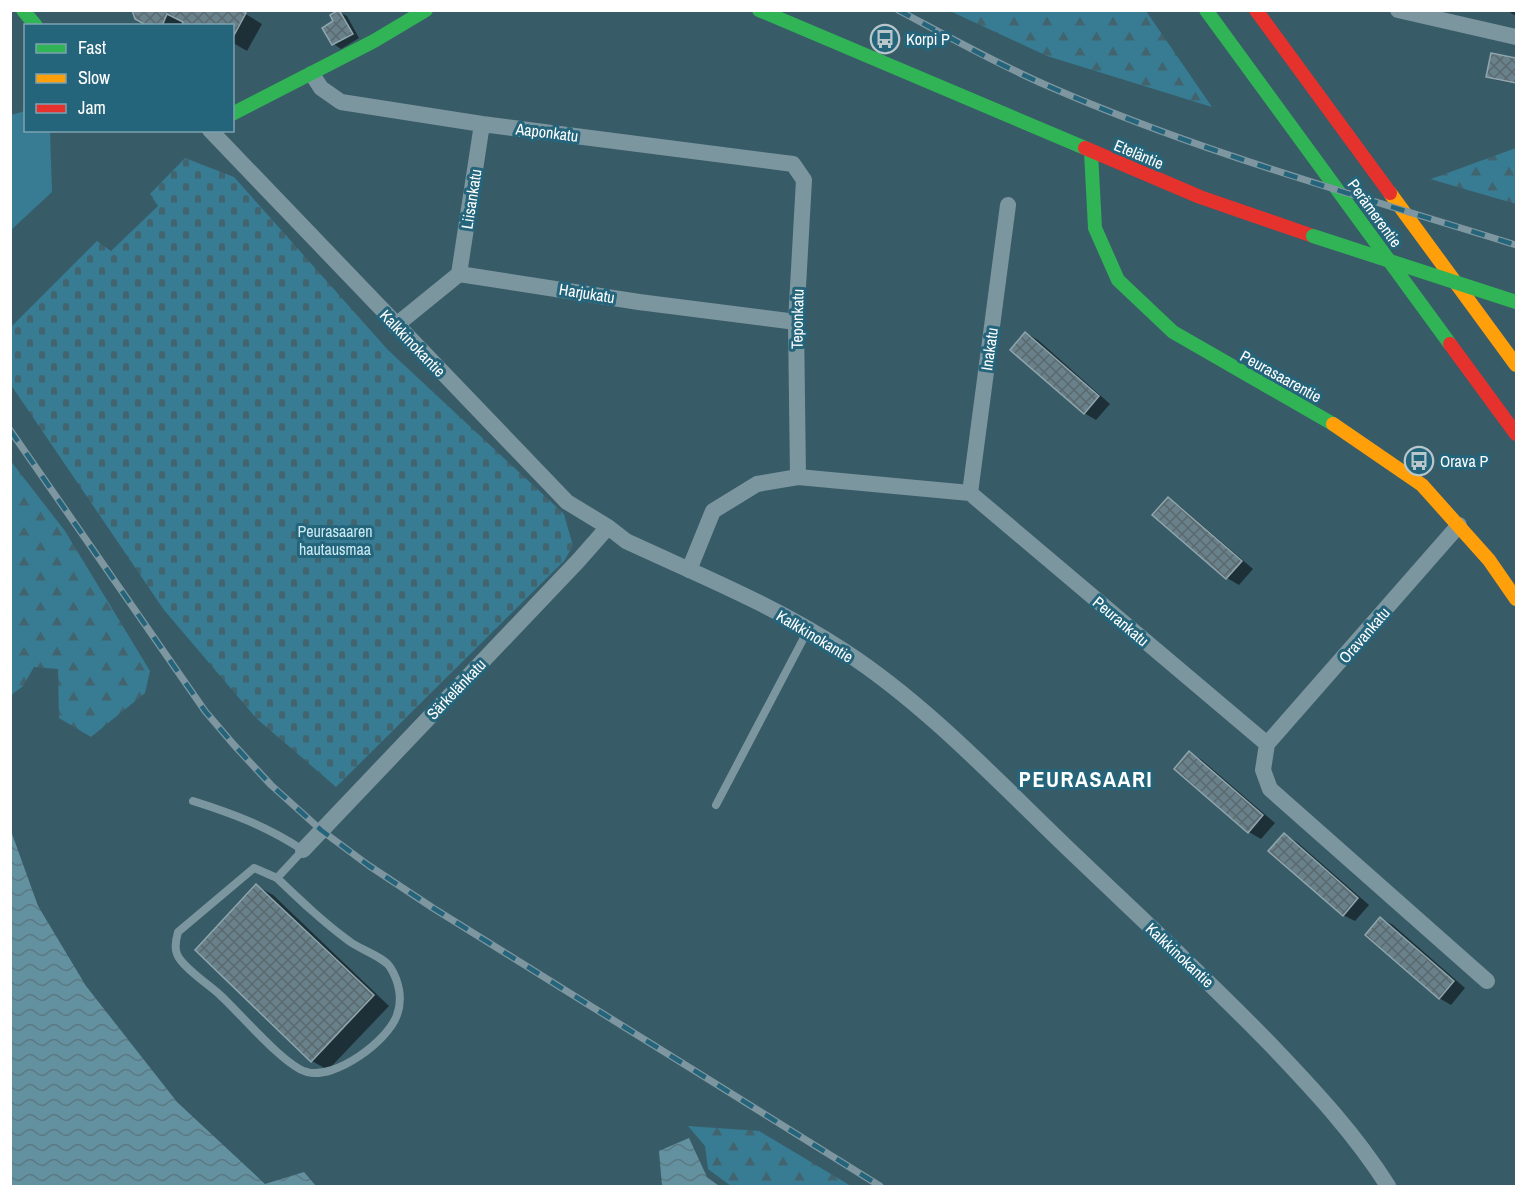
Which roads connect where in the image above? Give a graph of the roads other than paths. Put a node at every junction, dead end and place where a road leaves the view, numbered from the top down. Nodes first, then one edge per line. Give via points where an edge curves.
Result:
1 (23, 10) edge
2 (426, 10) edge
3 (759, 10) edge
4 (1206, 10) edge
5 (1256, 10) edge
6 (1398, 10) edge
7 (34, 24) edge
8 (1516, 37) edge
9 (312, 74) junction
10 (243, 93) dead end
11 (234, 113) edge
12 (482, 124) junction
13 (212, 132) edge
14 (1091, 152) junction
15 (793, 164) joint
16 (1008, 205) dead end
17 (459, 274) junction
18 (1516, 302) edge
19 (796, 322) junction
20 (395, 326) junction
21 (1516, 365) edge
22 (1516, 434) edge
23 (798, 477) junction
24 (970, 493) junction
25 (1460, 525) junction
26 (608, 527) junction
27 (689, 570) junction
28 (1516, 599) edge
29 (808, 630) junction
30 (1267, 744) junction
31 (193, 801) dead end
32 (716, 805) dead end
33 (303, 850) junction
34 (277, 878) junction
35 (1487, 981) dead end
36 (1388, 1186) edge

1 - 7 main road
2 - 9 main road
3 - 14 main road, Eteläntie
4 - 22 main road, Perämerentie
5 - 21 main road, Perämerentie
6 - 8 street
9 - 10 main road
9 - 11 main road
9 - 12 street, Aaponkatu via 321,88 341,102
12 - 15 street, Aaponkatu
12 - 17 street, Liisankatu
13 - 20 street, Kalkkinokantie
14 - 18 main road, Eteläntie, bridge via 1200,197
14 - 25 main road, Peurasaarentie via 1095,228 1118,280 1173,332 1366,445 1422,486
15 - 19 street, Teponkatu via 804,180
16 - 24 street, Inakatu
17 - 19 street, Harjukatu
17 - 20 street
19 - 23 street, Teponkatu
20 - 26 street, Kalkkinokantie via 567,502
23 - 24 street
23 - 27 street via 757,484 713,511
24 - 30 street, Peurankatu
25 - 28 main road, Peurasaarentie
25 - 30 street, Oravankatu
26 - 27 street, Kalkkinokantie via 626,541
26 - 33 street, Särkelänkatu
27 - 29 street, Kalkkinokantie
29 - 32 lane
29 - 36 street, Kalkkinokantie via 892,685 1230,1002 1316,1092
30 - 35 street via 1263,770 1270,789
31 - 33 lane via 243,817
33 - 34 lane
34 - 34 lane via 254,868 178,932 177,955 291,1065 306,1072 337,1069 383,1037 397,1015 400,986 389,965 350,942

